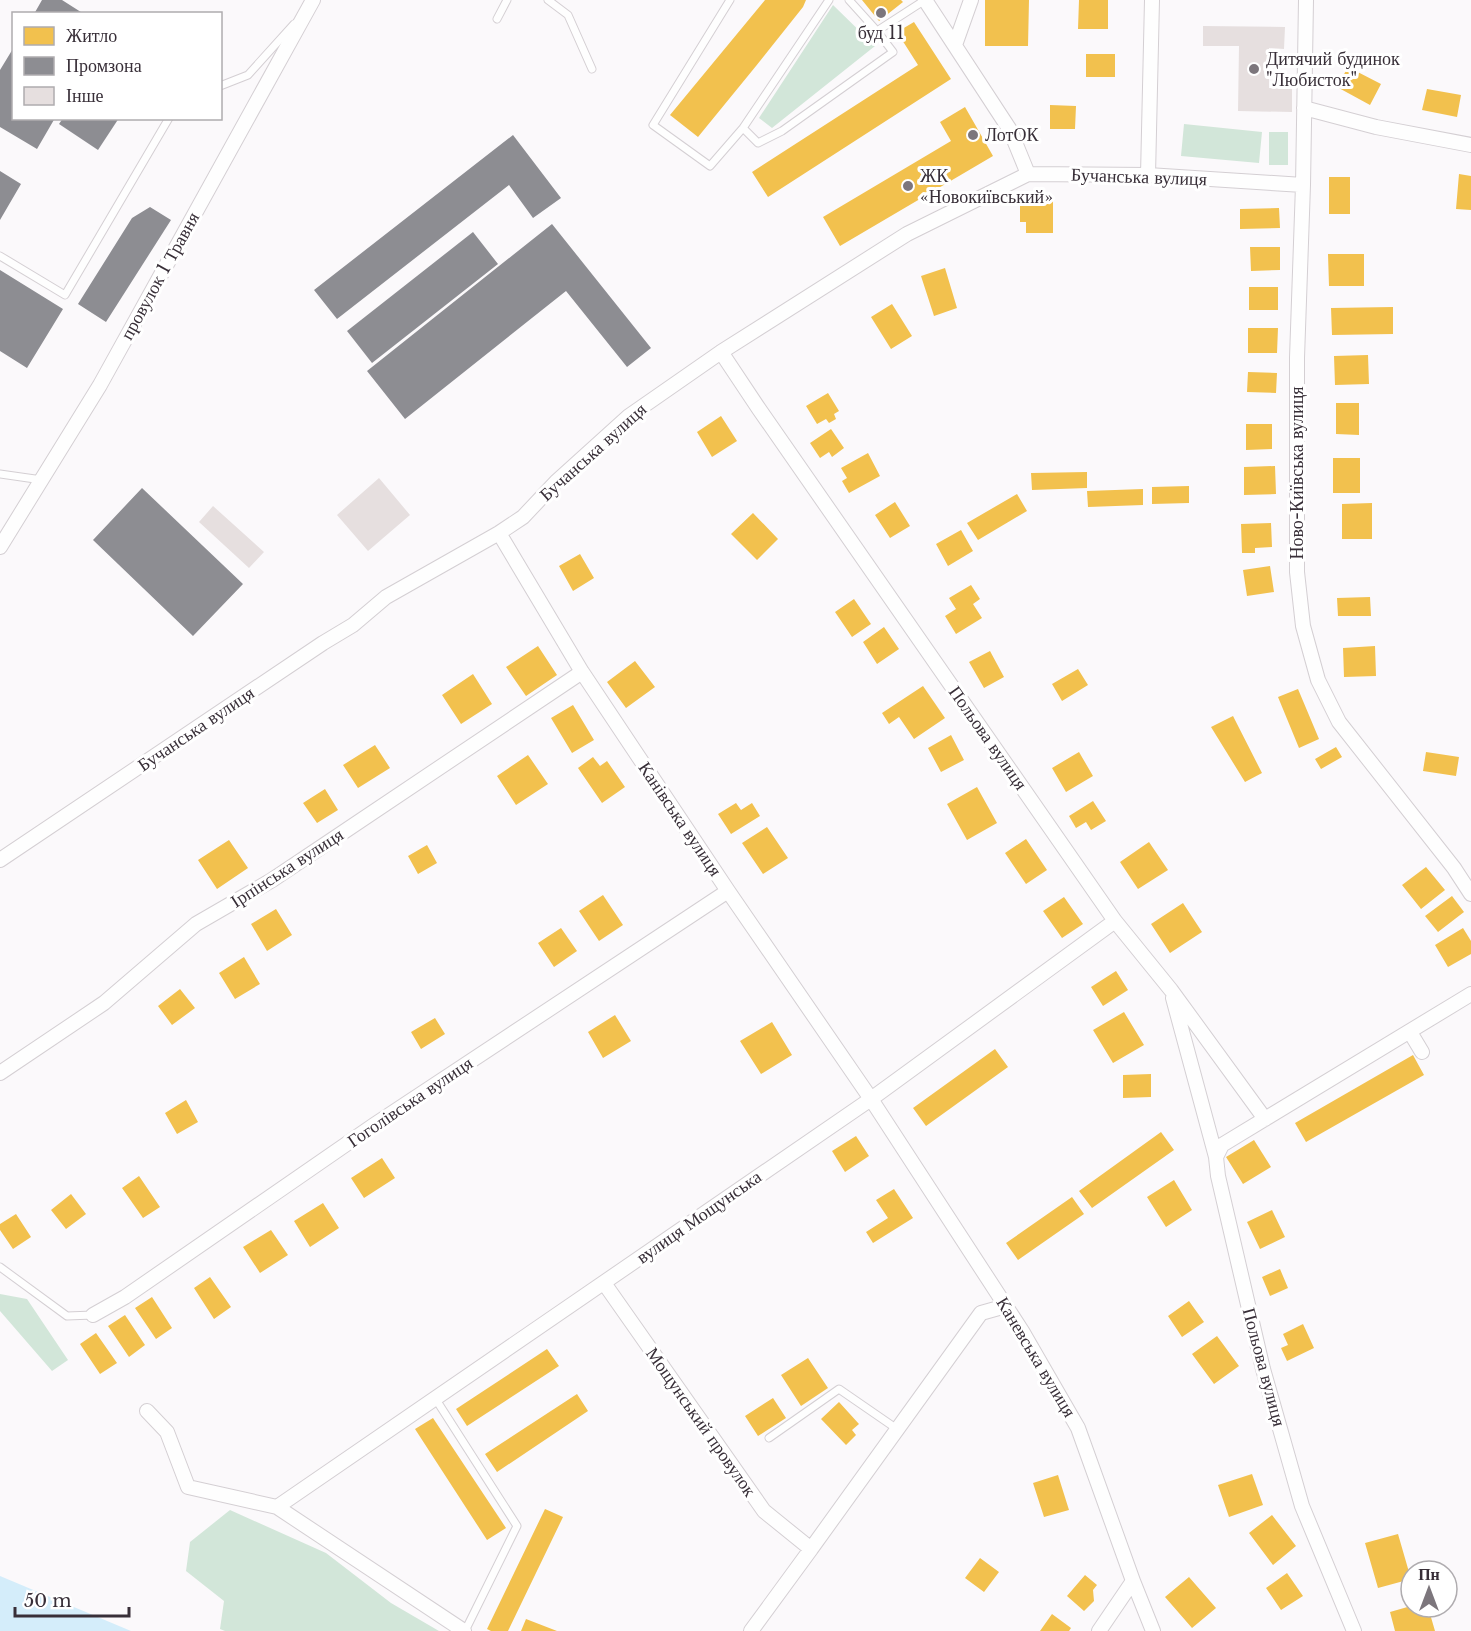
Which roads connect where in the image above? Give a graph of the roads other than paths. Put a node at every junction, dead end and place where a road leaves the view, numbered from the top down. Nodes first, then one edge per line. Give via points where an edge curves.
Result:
1 (507, 0) edge
2 (548, 0) edge
3 (730, 0) edge
4 (829, 0) edge
5 (849, 0) edge
6 (925, 0) edge
7 (971, 0) edge
8 (1152, 0) edge
9 (1306, 0) edge
10 (309, 5) edge
11 (497, 19) dead end
12 (877, 31) junction
13 (955, 45) junction
14 (592, 69) dead end
15 (222, 85) edge
16 (1304, 108) junction
17 (168, 120) edge
18 (743, 129) junction
19 (1471, 145) edge
20 (1028, 174) junction
21 (1148, 175) junction
22 (1303, 185) junction
23 (0, 256) edge
24 (721, 352) junction
25 (0, 474) edge
26 (42, 480) junction
27 (499, 533) junction
28 (0, 547) edge
29 (582, 672) junction
30 (0, 860) edge
31 (728, 891) junction
32 (1471, 894) edge
33 (1115, 921) junction
34 (1171, 990) junction
35 (1471, 994) edge
36 (1410, 1032) junction
37 (1422, 1053) dead end
38 (0, 1072) edge
39 (871, 1099) junction
40 (1265, 1119) junction
41 (1216, 1157) junction
42 (0, 1267) edge
43 (604, 1283) junction
44 (1006, 1306) junction
45 (93, 1315) joint
46 (435, 1398) junction
47 (147, 1411) dead end
48 (897, 1429) junction
49 (769, 1438) dead end
50 (277, 1507) junction
51 (811, 1549) junction
52 (1133, 1581) junction
53 (465, 1631) edge
54 (751, 1631) edge
55 (1099, 1631) edge
56 (1153, 1631) edge
57 (1354, 1631) edge

1 - 11 lane
2 - 14 lane via 568,15
3 - 18 lane via 653,125 710,166
4 - 18 lane
5 - 12 lane
6 - 12 lane
6 - 13 street
7 - 13 street
8 - 21 street
9 - 16 street, Ново-Київська вулиця
10 - 15 lane via 248,75
10 - 26 street, провулок 1 Травня via 100,385
12 - 18 lane via 893,51 782,131 758,143
13 - 20 street via 1010,130
16 - 19 street
16 - 22 street, Ново-Київська вулиця
17 - 23 lane via 65,295
20 - 21 street, Бучанська вулиця
20 - 24 street, Бучанська вулиця via 907,234
21 - 22 street, Бучанська вулиця
22 - 32 street, Ново-Київська вулиця via 1297,370 1297,572 1303,626 1318,680 1339,722
24 - 27 street, Бучанська вулиця via 629,416 523,517
24 - 33 street, Польова вулиця
25 - 26 lane
26 - 28 street, провулок 1 Травня
27 - 29 street, Канівська вулиця
27 - 30 street, Бучанська вулиця via 386,597 353,625
29 - 31 street, Канівська вулиця
29 - 38 street, Ірпінська вулиця via 272,880 196,924 104,1003
31 - 39 street, Канівська вулиця
31 - 45 street, Гоголівська вулиця
33 - 34 street, Польова вулиця
33 - 39 street, вулиця Мощунська
34 - 40 street, Польова вулиця
34 - 41 street, Польова вулиця
35 - 36 street
36 - 37 street
36 - 40 street
39 - 43 street, вулиця Мощунська
39 - 44 street, Каневська вулиця
40 - 41 street via 1222,1145
41 - 57 street, Польова вулиця via 1263,1369 1302,1506
42 - 45 lane via 67,1316
43 - 46 street, вулиця Мощунська
43 - 51 street, Мощунський провулок via 764,1511
44 - 48 street via 981,1313
44 - 52 street, Каневська вулиця via 1078,1428
46 - 50 street, вулиця Мощунська
46 - 53 lane via 517,1526
47 - 50 street via 167,1431 188,1487
48 - 49 lane via 839,1389
48 - 51 street
50 - 53 street
51 - 54 street
52 - 55 street
52 - 56 street, Каневська вулиця

